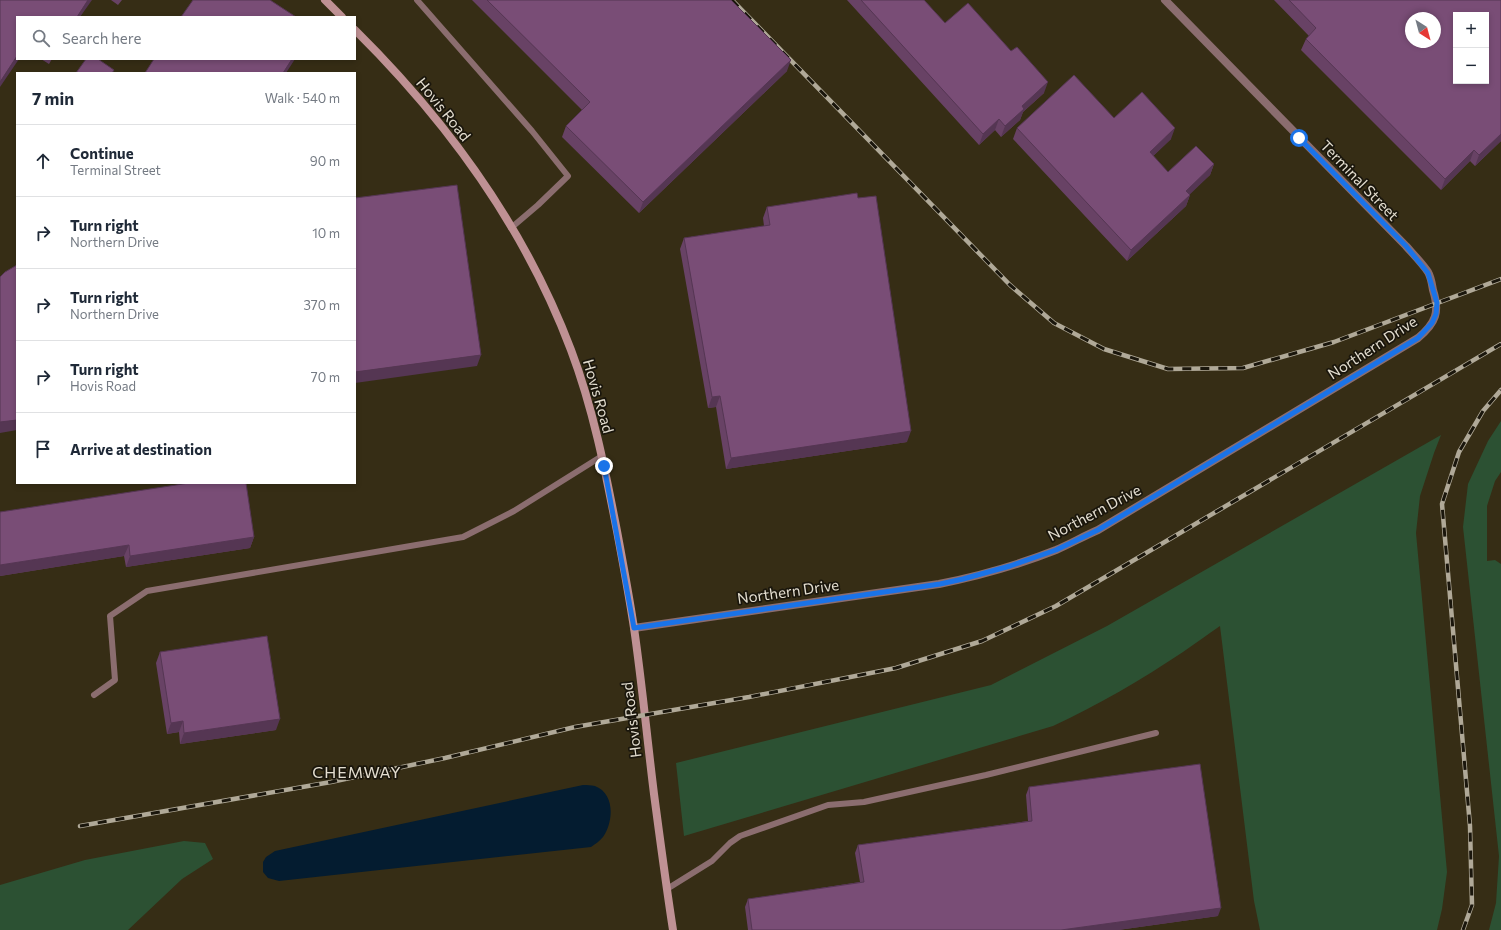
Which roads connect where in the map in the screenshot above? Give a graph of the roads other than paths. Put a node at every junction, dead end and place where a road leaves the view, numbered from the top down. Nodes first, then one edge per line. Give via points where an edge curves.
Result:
1 (324, 0) edge
2 (417, 0) edge
3 (1165, 0) edge
4 (341, 16) edge
5 (356, 31) edge
6 (511, 228) junction
7 (1437, 303) joint
8 (602, 456) junction
9 (634, 628) junction
10 (94, 695) dead end
11 (1156, 733) dead end
12 (667, 889) junction
13 (672, 930) edge

1 - 4 street
2 - 6 lane via 568,176
3 - 7 street, Terminal Street via 1406,246 1428,273
5 - 6 street, Hovis Road via 421,100 497,203
6 - 8 street, Hovis Road via 550,301 571,351 590,408
7 - 9 street, Northern Drive via 1432,323 1418,338 1098,530 1056,550 1010,566 940,584
8 - 9 street, Hovis Road
8 - 10 lane via 514,511 464,537 148,591 110,616 115,680
9 - 12 street, Hovis Road
11 - 12 lane via 986,776 864,802 828,805 740,836 712,861
12 - 13 street, Hovis Road

